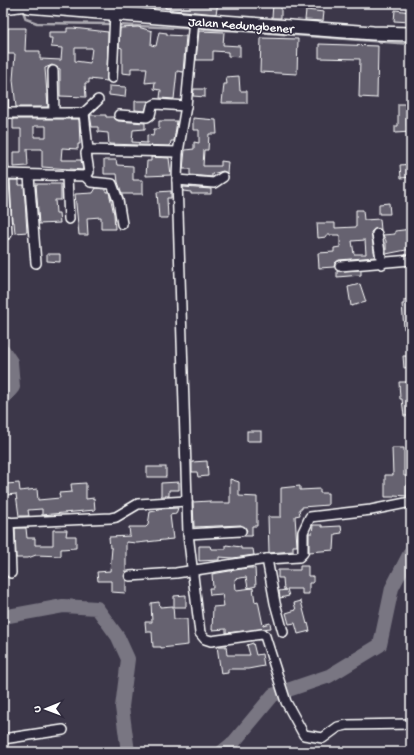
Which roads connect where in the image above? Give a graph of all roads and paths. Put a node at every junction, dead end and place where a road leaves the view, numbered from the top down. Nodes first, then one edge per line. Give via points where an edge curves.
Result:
1 (22, 5) edge
2 (3, 9) edge
3 (116, 21) junction
4 (193, 25) junction
5 (411, 34) edge
6 (53, 71) dead end
7 (112, 78) dead end
8 (3, 100) edge
9 (98, 100) dead end
10 (186, 106) junction
11 (84, 112) junction
12 (3, 113) edge
13 (54, 113) junction
14 (119, 115) dead end
15 (88, 150) junction
16 (178, 152) junction
17 (3, 162) edge
18 (5, 174) junction
19 (29, 176) junction
20 (85, 176) junction
21 (67, 177) junction
22 (223, 177) dead end
23 (177, 180) junction
24 (69, 219) dead end
25 (122, 224) dead end
26 (7, 234) dead end
27 (378, 234) dead end
28 (411, 260) edge
29 (36, 263) dead end
30 (382, 264) junction
31 (340, 266) dead end
32 (187, 501) junction
33 (411, 502) edge
34 (6, 522) edge
35 (241, 531) dead end
36 (188, 534) junction
37 (267, 559) junction
38 (192, 570) junction
39 (11, 573) dead end
40 (130, 576) dead end
41 (283, 632) dead end
42 (411, 724) edge
43 (63, 730) dead end
44 (3, 739) edge

1 - 2 street
1 - 3 street, Jalan Kedungbener
3 - 4 street, Jalan Kedungbener
3 - 7 street
4 - 5 street, Jalan Kedungbener
4 - 10 street
6 - 13 street
8 - 12 street
9 - 11 street
10 - 14 street via 156,104 147,116
10 - 16 street
11 - 13 street
11 - 15 street
12 - 13 street
12 - 17 street
15 - 16 street
15 - 20 street via 86,153 89,172
16 - 23 street
17 - 18 street
18 - 19 street
18 - 26 street
19 - 21 street
19 - 29 street
20 - 21 street
20 - 25 street via 91,182 112,184
21 - 24 street
22 - 23 street via 214,183
23 - 32 street
27 - 30 street
28 - 30 street
30 - 31 street
32 - 34 street via 138,504 116,518
32 - 36 street
33 - 37 street via 310,518 303,532 301,556
34 - 39 street
35 - 36 street
36 - 38 street
37 - 38 street
37 - 41 street
38 - 40 street
38 - 42 street via 202,637 210,641 264,635 286,702 302,733 313,738 323,738 338,727 347,725
43 - 44 street

